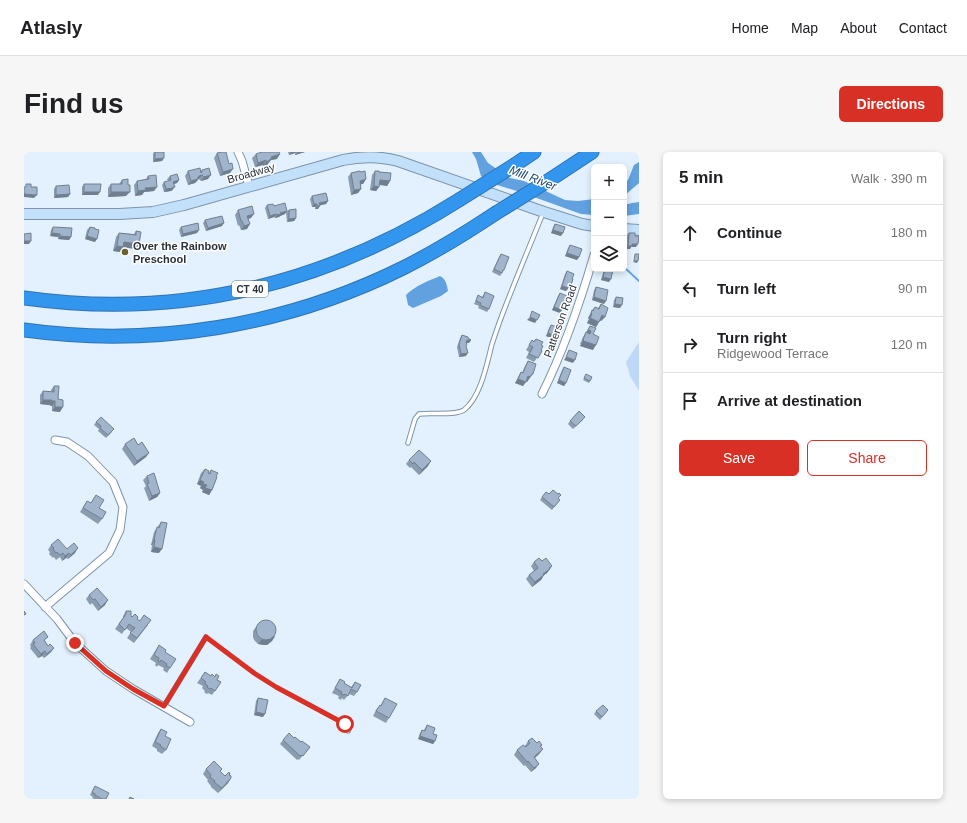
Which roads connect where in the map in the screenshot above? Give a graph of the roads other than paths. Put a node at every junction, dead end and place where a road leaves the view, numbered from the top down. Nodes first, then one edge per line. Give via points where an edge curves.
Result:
1 (238, 152) edge
2 (534, 152) edge
3 (592, 152) edge
4 (248, 186) junction
5 (544, 212) junction
6 (24, 214) edge
7 (591, 226) edge
8 (627, 229) edge
9 (639, 230) edge
10 (591, 265) edge
11 (24, 298) edge
12 (24, 330) edge
13 (542, 394) dead end
14 (55, 440) dead end
15 (408, 443) dead end
16 (24, 584) edge
17 (45, 607) junction
18 (206, 637) road end
19 (164, 706) junction
20 (190, 722) dead end
21 (345, 724) road end
22 (348, 731) dead end

1 - 4 street
2 - 11 highway, CT 40, bridge via 402,234 352,257 273,284 191,300 139,304 80,304
3 - 12 highway, bridge via 437,250 386,276 305,308 208,329 150,335 76,335
4 - 5 main road, Broadway via 343,160 376,157 404,163
4 - 6 main road, Broadway via 153,212
5 - 7 main road, Broadway
5 - 15 lane via 501,319 486,369 473,399 462,411 419,414
8 - 9 main road
10 - 13 street, Patterson Road via 577,309
14 - 17 street via 67,442 88,456 113,482 123,508 120,530 109,553
16 - 17 street
17 - 19 street via 75,643 106,671
18 - 19 lane
19 - 20 street
21 - 22 lane

